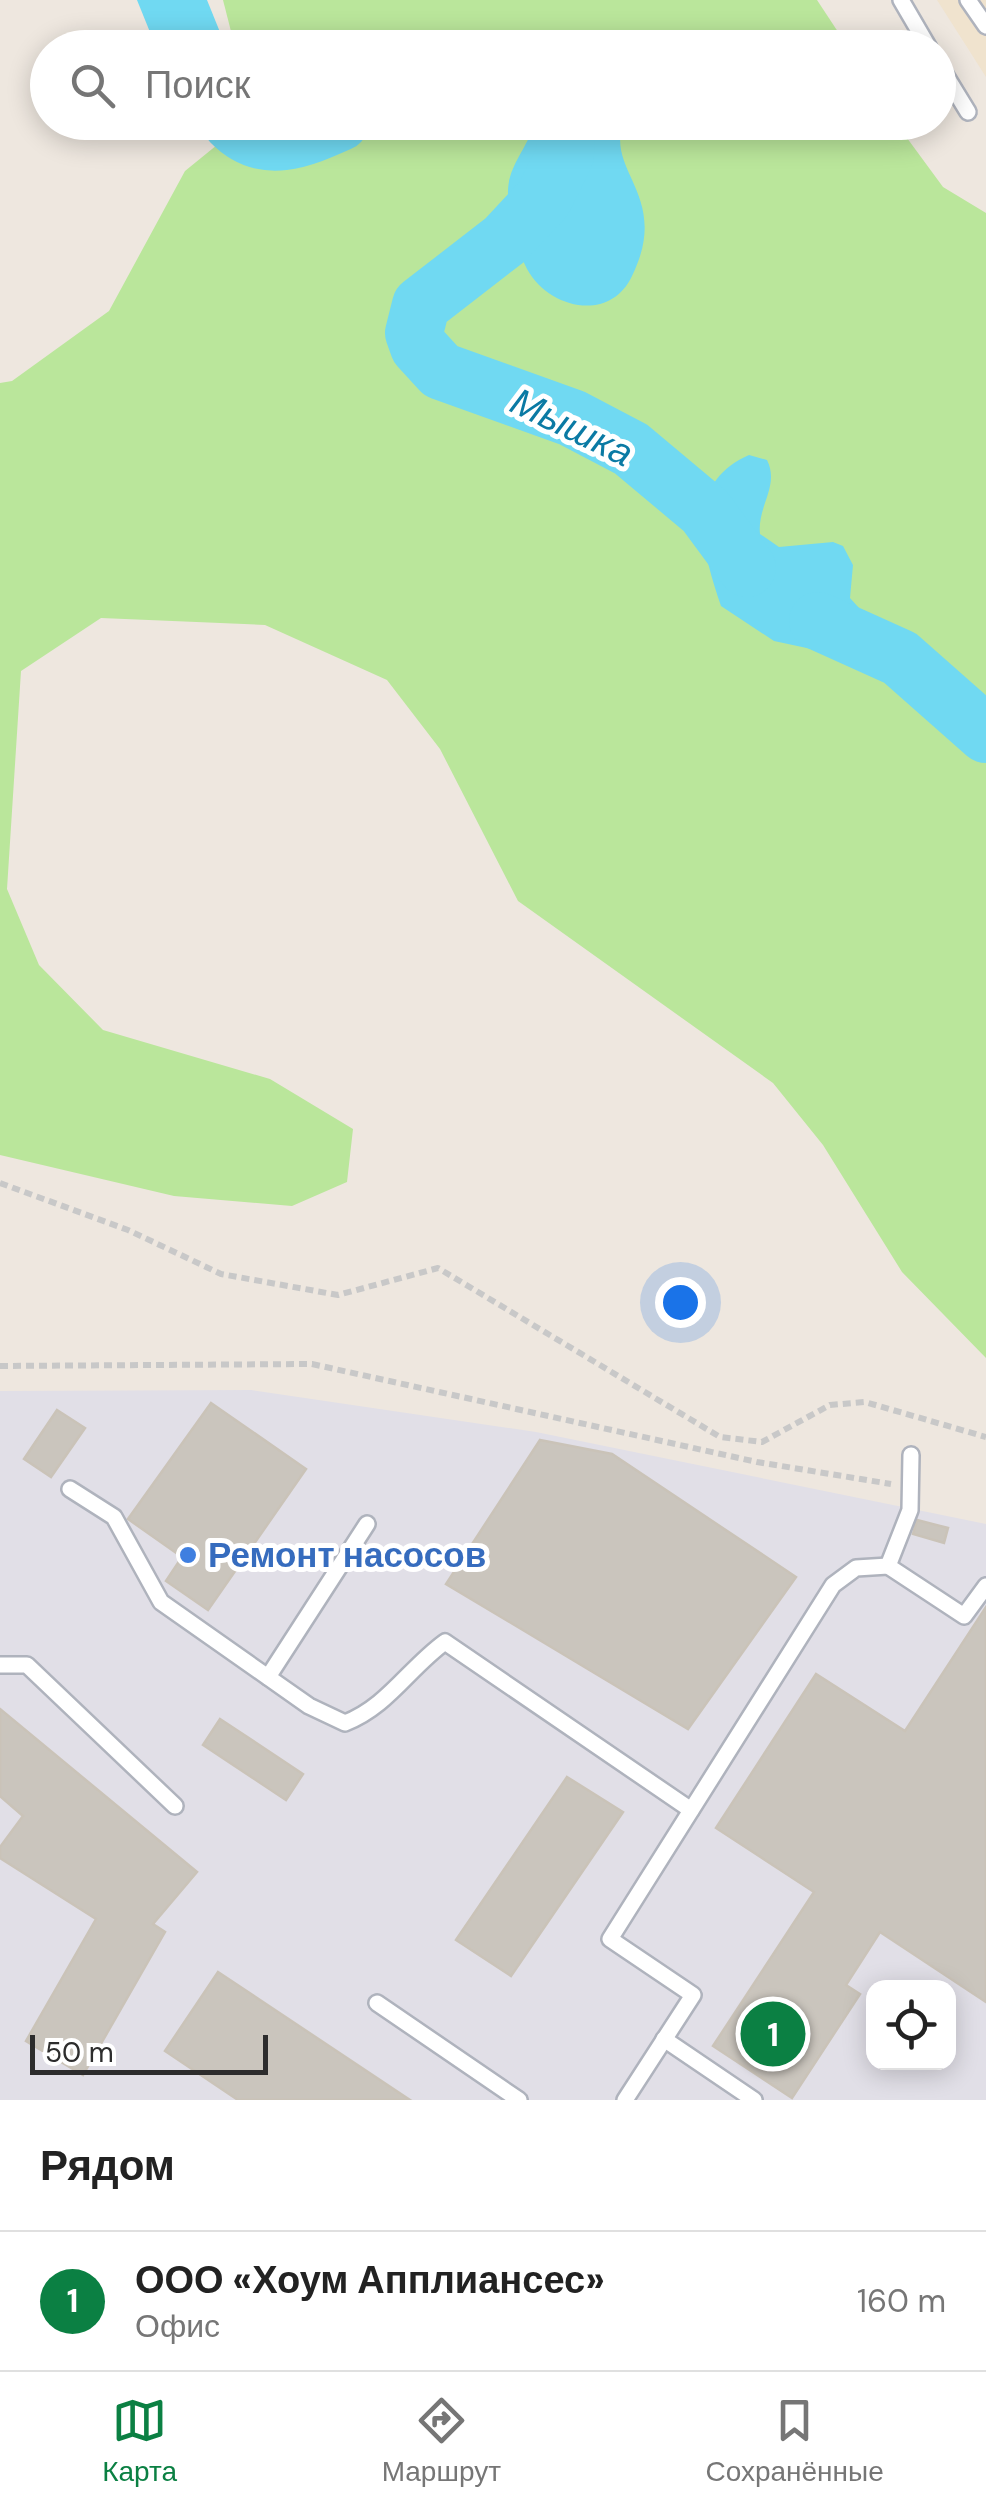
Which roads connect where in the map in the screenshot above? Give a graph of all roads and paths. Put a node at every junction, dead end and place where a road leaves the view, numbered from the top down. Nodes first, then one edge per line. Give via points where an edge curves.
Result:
1 (900, 0) edge
2 (968, 0) edge
3 (986, 26) edge
4 (918, 30) edge
5 (956, 92) edge
6 (968, 112) dead end
7 (0, 1183) edge
8 (0, 1366) edge
9 (986, 1437) edge
10 (911, 1455) dead end
11 (910, 1486) junction
12 (70, 1489) dead end
13 (366, 1524) dead end
14 (888, 1566) junction
15 (986, 1586) edge
16 (0, 1665) edge
17 (268, 1677) junction
18 (175, 1806) dead end
19 (692, 1810) junction
20 (377, 2003) dead end
21 (664, 2039) junction
22 (519, 2100) edge
23 (625, 2100) edge
24 (754, 2100) edge

1 - 4 lane
2 - 3 lane
5 - 6 lane
7 - 9 path via 128,1230 221,1274 338,1295 438,1268 720,1437 762,1442 830,1405 865,1402
8 - 11 path via 312,1364 757,1462
10 - 11 lane
11 - 14 lane via 910,1510
12 - 17 lane via 114,1517 161,1602
13 - 17 lane
14 - 15 lane via 964,1616
14 - 19 lane via 856,1568 833,1585
16 - 18 lane via 27,1665
17 - 19 lane via 346,1723 374,1712 414,1664 445,1642
19 - 21 lane via 610,1938 693,1995
20 - 22 lane
21 - 23 lane
21 - 24 lane

